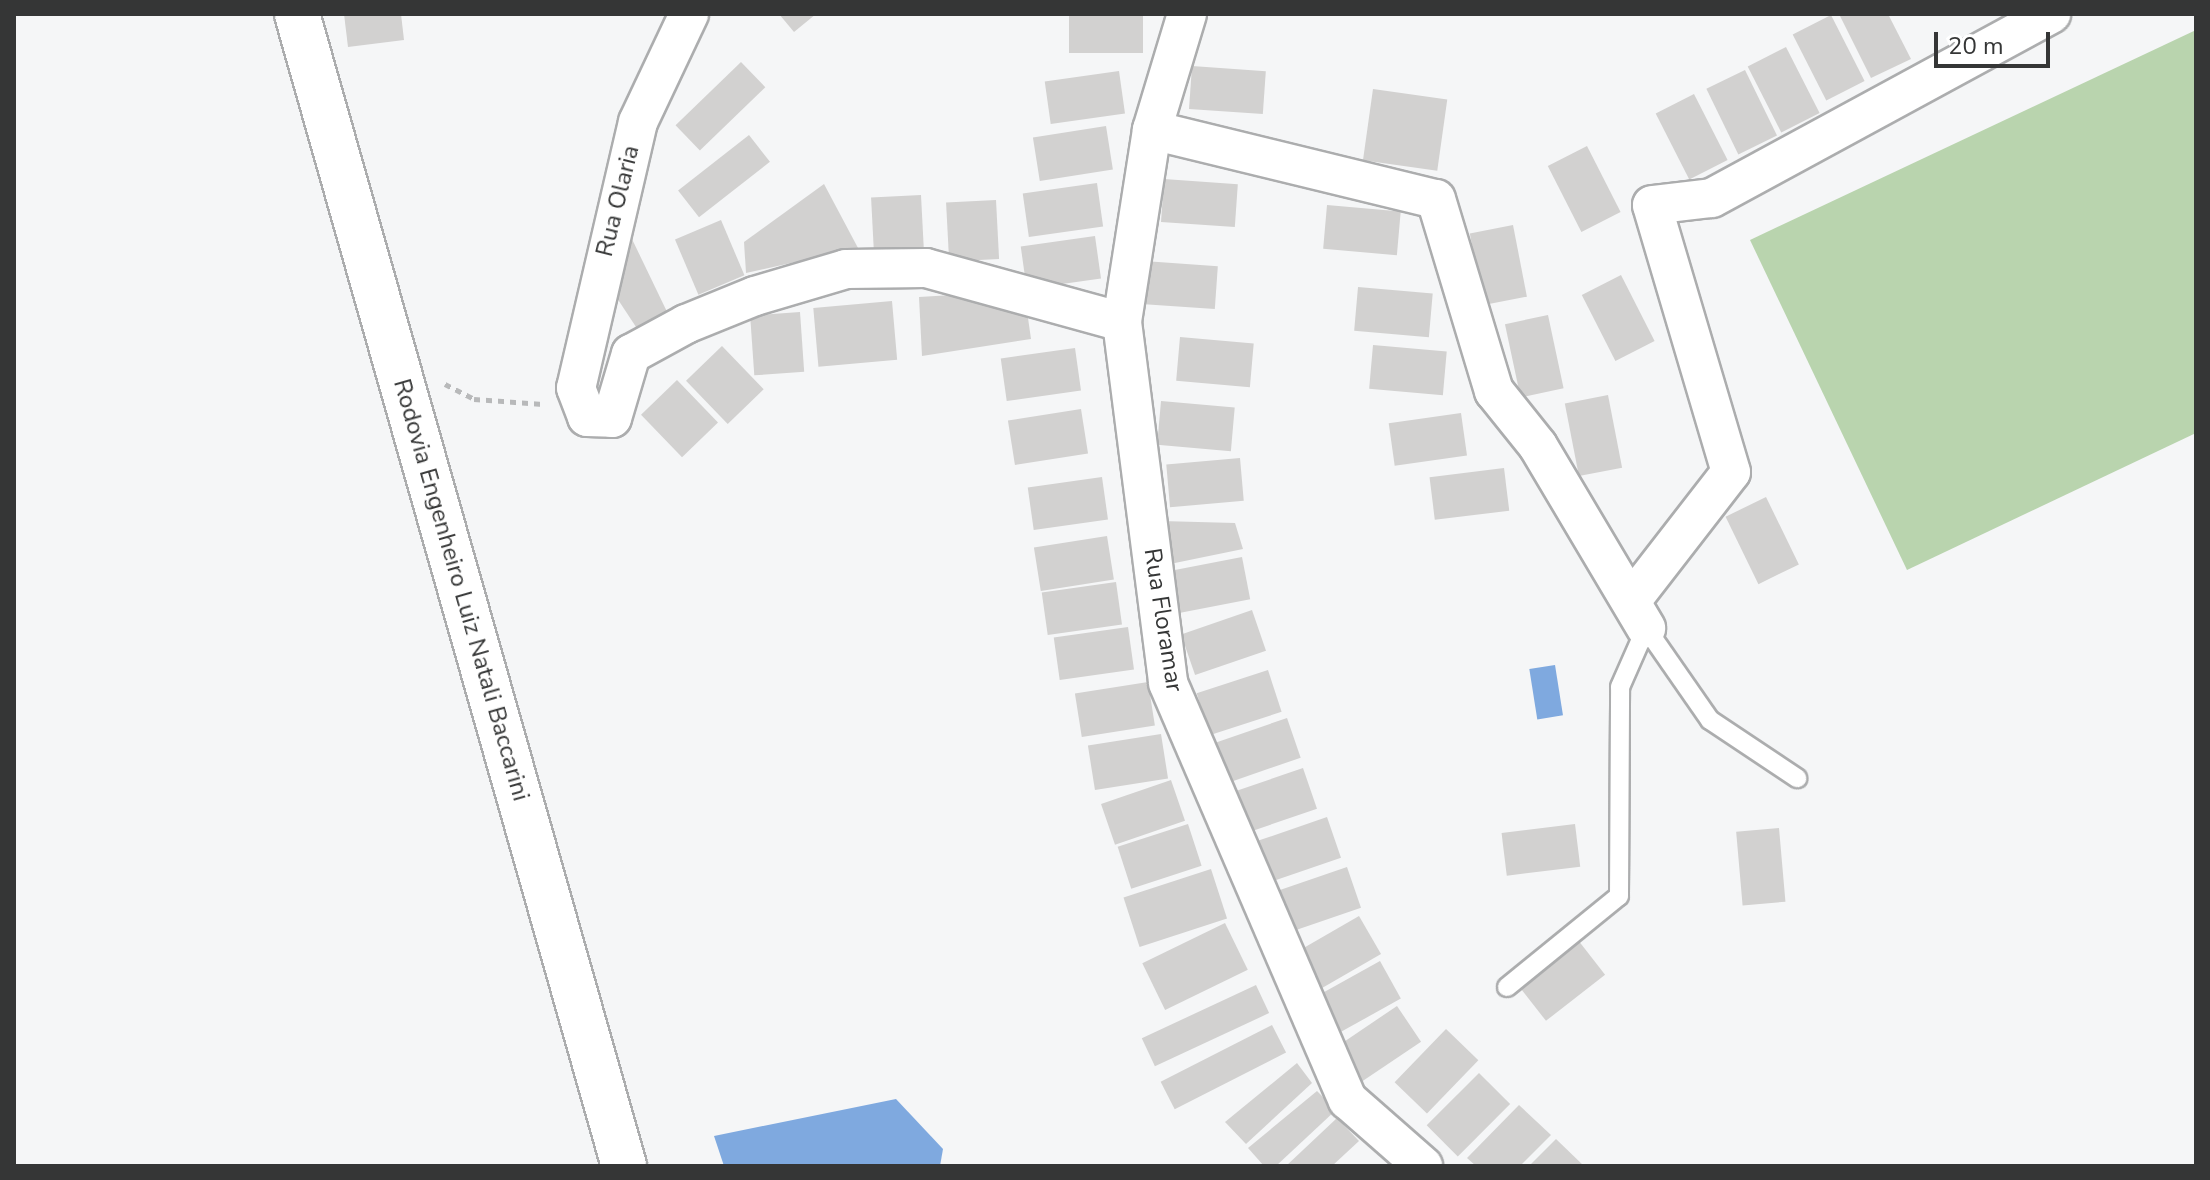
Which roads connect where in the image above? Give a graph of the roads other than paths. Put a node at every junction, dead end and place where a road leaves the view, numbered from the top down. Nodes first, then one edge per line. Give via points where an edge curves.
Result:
1 (297, 14) edge
2 (689, 14) edge
3 (1187, 14) edge
4 (2051, 14) edge
5 (1152, 130) junction
6 (1122, 322) junction
7 (1638, 615) junction
8 (1797, 778) dead end
9 (1507, 987) dead end
10 (624, 1166) edge
11 (1423, 1166) edge

1 - 10 main road, Rodovia Engenheiro Luiz Natali Baccarini
2 - 6 street, Rua Olaria via 638,122 576,388 587,417 612,418 631,354 755,296 846,269 926,268
3 - 5 street, Rua Floramar
4 - 7 street via 1712,198 1652,205 1731,472
5 - 6 street, Rua Floramar
5 - 7 street via 1436,199 1494,391 1538,446
6 - 11 street, Rua Floramar via 1168,683 1348,1100
7 - 8 lane via 1710,720
7 - 9 lane via 1620,687 1619,896

